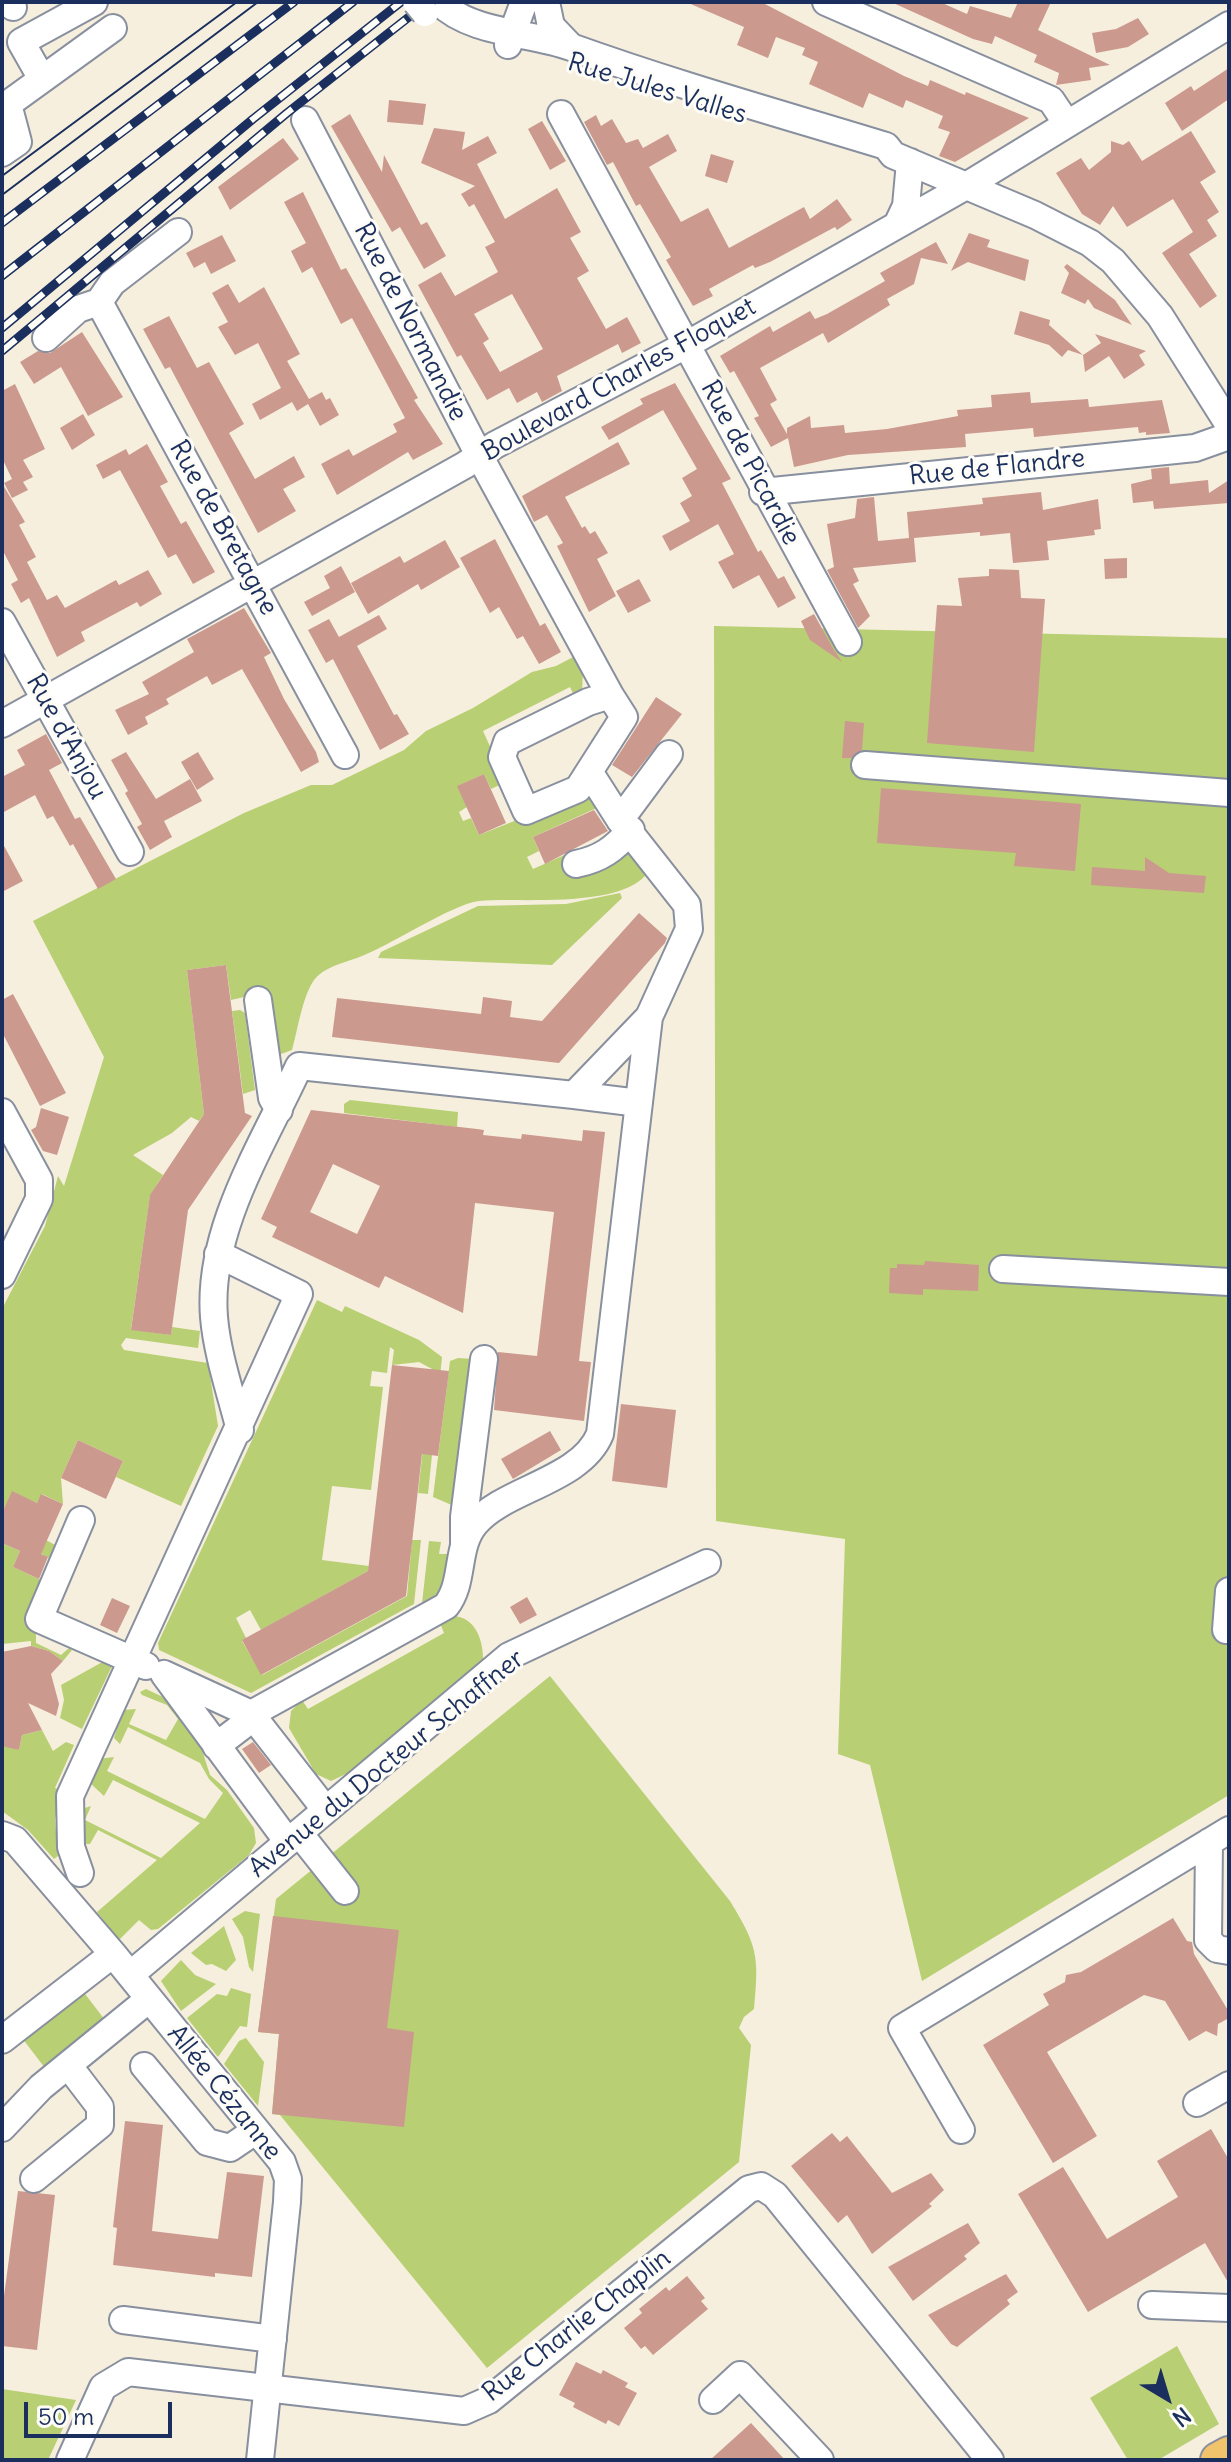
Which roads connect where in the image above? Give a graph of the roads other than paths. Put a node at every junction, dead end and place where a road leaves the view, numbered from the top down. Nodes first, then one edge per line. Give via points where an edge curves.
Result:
1 (94, 2) edge
2 (524, 2) edge
3 (546, 2) edge
4 (826, 2) edge
5 (430, 5) edge
6 (1229, 25) edge
7 (113, 28) dead end
8 (510, 39) junction
9 (571, 47) junction
10 (42, 79) junction
11 (561, 114) dead end
12 (305, 120) dead end
13 (1067, 124) junction
14 (2, 153) edge
15 (902, 158) junction
16 (966, 186) junction
17 (898, 223) junction
18 (178, 232) dead end
19 (99, 302) junction
20 (46, 338) dead end
21 (688, 344) junction
22 (1229, 425) edge
23 (1229, 436) edge
24 (480, 457) junction
25 (763, 492) junction
26 (252, 581) junction
27 (2, 622) edge
28 (848, 642) dead end
29 (610, 695) junction
30 (45, 700) junction
31 (2, 724) edge
32 (669, 754) dead end
33 (345, 755) dead end
34 (865, 765) dead end
35 (590, 773) junction
36 (1229, 793) edge
37 (625, 825) junction
38 (130, 852) dead end
39 (576, 864) dead end
40 (258, 1000) dead end
41 (649, 1017) junction
42 (574, 1095) junction
43 (639, 1103) junction
44 (279, 1110) junction
45 (2, 1112) edge
46 (218, 1254) junction
47 (1003, 1269) dead end
48 (2, 1275) edge
49 (1229, 1282) edge
50 (484, 1359) dead end
51 (240, 1430) junction
52 (81, 1520) dead end
53 (464, 1547) junction
54 (707, 1563) dead end
55 (1229, 1591) edge
56 (1229, 1630) edge
57 (132, 1659) junction
58 (164, 1674) junction
59 (251, 1714) junction
60 (216, 1746) junction
61 (325, 1809) junction
62 (2, 1835) edge
63 (1219, 1836) edge
64 (293, 1837) junction
65 (80, 1873) dead end
66 (345, 1891) dead end
67 (1218, 1911) edge
68 (1229, 1951) edge
69 (113, 1954) junction
70 (130, 1975) junction
71 (149, 1999) junction
72 (2, 2040) edge
73 (68, 2065) junction
74 (144, 2066) dead end
75 (1229, 2085) edge
76 (1197, 2103) dead end
77 (2, 2128) edge
78 (961, 2130) dead end
79 (255, 2131) junction
80 (34, 2179) dead end
81 (1152, 2305) dead end
82 (1229, 2308) edge
83 (123, 2320) dead end
84 (273, 2339) junction
85 (268, 2386) junction
86 (713, 2400) dead end
87 (1229, 2454) edge
88 (70, 2460) edge
89 (260, 2460) edge
90 (820, 2460) edge
91 (990, 2460) edge
92 (1218, 2460) edge

1 - 10 street via 21,42
2 - 8 street
3 - 9 street via 551,26
4 - 13 street via 1051,100
5 - 8 street, Rue Jules Valles via 452,30
6 - 13 street, Boulevard Charles Floquet
7 - 10 street
8 - 9 street, Rue Jules Valles
8 - 15 street, Rue Jules Valles
9 - 15 street, Rue Jules Valles via 886,146
10 - 14 street via 8,104 18,142
11 - 21 street, Rue de Picardie
12 - 24 street, Rue de Normandie
13 - 16 street, Boulevard Charles Floquet
15 - 16 street, Rue Jules Valles
15 - 17 street via 906,206
16 - 17 street, Boulevard Charles Floquet
16 - 22 street, Rue Jules Valles via 1090,243 1113,261 1160,316
17 - 21 street, Boulevard Charles Floquet
18 - 19 street via 112,283
19 - 20 street via 78,309
19 - 26 street, Rue de Bretagne
21 - 24 street, Boulevard Charles Floquet
21 - 25 street, Rue de Picardie
23 - 25 street, Rue de Flandre via 1195,448
24 - 26 street, Boulevard Charles Floquet
24 - 29 street, Rue de Normandie
25 - 28 street, Rue de Picardie
26 - 30 street, Boulevard Charles Floquet
26 - 33 street, Rue de Bretagne
27 - 30 street, Rue d'Anjou
29 - 35 street, Rue de Normandie via 624,717
29 - 35 street via 507,742 502,757 526,811 578,789
30 - 31 street, Boulevard Charles Floquet
30 - 38 street, Rue d'Anjou
32 - 37 street
34 - 36 street
35 - 37 street
37 - 39 street via 614,849
37 - 41 street via 687,905 689,929
40 - 44 street via 272,1098
41 - 42 street
41 - 43 street
42 - 43 street
42 - 44 street via 299,1066
43 - 53 street via 600,1434 583,1459 483,1517
44 - 46 street
45 - 48 street via 39,1180 39,1199
46 - 51 street via 214,1317
46 - 51 street via 299,1294
47 - 49 street
50 - 53 street
51 - 57 street
52 - 57 street via 39,1619
53 - 59 street via 457,1590 446,1606
54 - 61 street, Avenue du Docteur Schaffner via 509,1656
55 - 56 street
57 - 58 street
57 - 65 street via 70,1796 71,1847
58 - 59 street
58 - 60 street
59 - 60 street
59 - 61 street
60 - 64 street
61 - 64 street, Avenue du Docteur Schaffner
62 - 69 street, Allée Cézanne via 15,1840
63 - 67 street
63 - 78 street via 902,2028
64 - 66 street
64 - 70 street, Avenue du Docteur Schaffner
67 - 68 street via 1208,1940
69 - 70 street, Allée Cézanne
69 - 72 street
70 - 71 street, Allée Cézanne
71 - 73 street
71 - 79 street, Allée Cézanne
73 - 77 street
73 - 80 street via 100,2107 100,2125
74 - 79 street via 207,2142 230,2148
75 - 76 street
79 - 84 street, Allée Cézanne via 282,2162 288,2179
81 - 82 street
83 - 84 street
84 - 85 street, Allée Cézanne
85 - 88 street, Rue Charlie Chaplin via 128,2372 103,2387
85 - 89 street, Allée Cézanne
85 - 91 street, Rue Charlie Chaplin via 464,2411 489,2400 749,2189 761,2186 785,2207
86 - 90 street via 740,2375
87 - 92 main road

